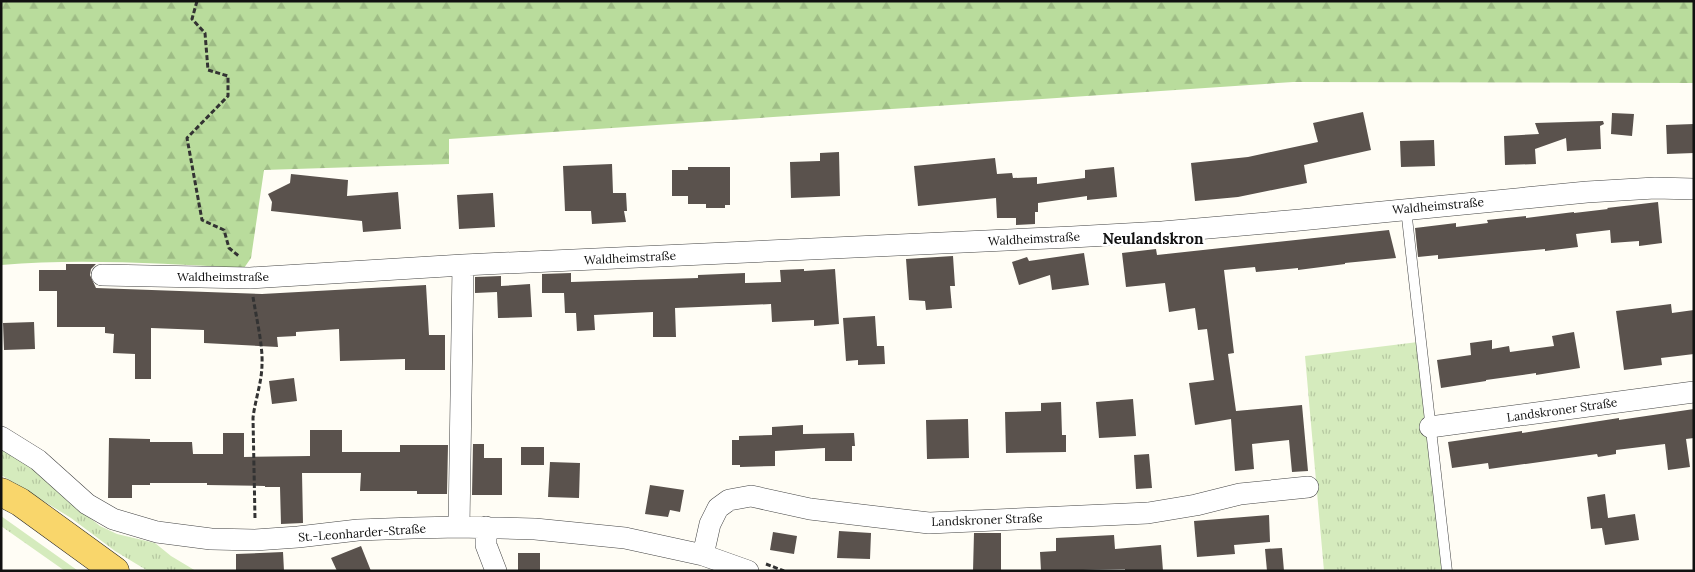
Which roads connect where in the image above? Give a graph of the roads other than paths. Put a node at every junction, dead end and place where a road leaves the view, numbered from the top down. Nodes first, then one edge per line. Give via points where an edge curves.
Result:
1 (1694, 189) edge
2 (1406, 209) junction
3 (463, 266) junction
4 (102, 275) dead end
5 (1694, 392) edge
6 (1430, 427) junction
7 (1, 437) edge
8 (1308, 487) dead end
9 (1, 492) edge
10 (459, 526) junction
11 (486, 528) junction
12 (703, 555) junction
13 (115, 571) edge
14 (496, 571) edge
15 (748, 571) edge
16 (1447, 571) edge

1 - 2 street, Waldheimstraße via 1587,192
2 - 3 street, Waldheimstraße via 1162,232
2 - 6 lane
3 - 4 street, Waldheimstraße via 250,278
3 - 10 street
5 - 6 street, Landskroner Straße
6 - 16 lane
7 - 10 street, St.-Leonharder-Straße via 38,460 87,504 113,519 165,533 255,540 358,530
8 - 12 street, Landskroner Straße via 1240,494 1148,513 929,523 810,509 750,496 729,500 718,508 710,524
9 - 13 main road via 20,502
10 - 11 street, St.-Leonharder-Straße
11 - 12 street, St.-Leonharder-Straße via 535,529 625,538
11 - 14 street via 486,546
12 - 15 street, St.-Leonharder-Straße

